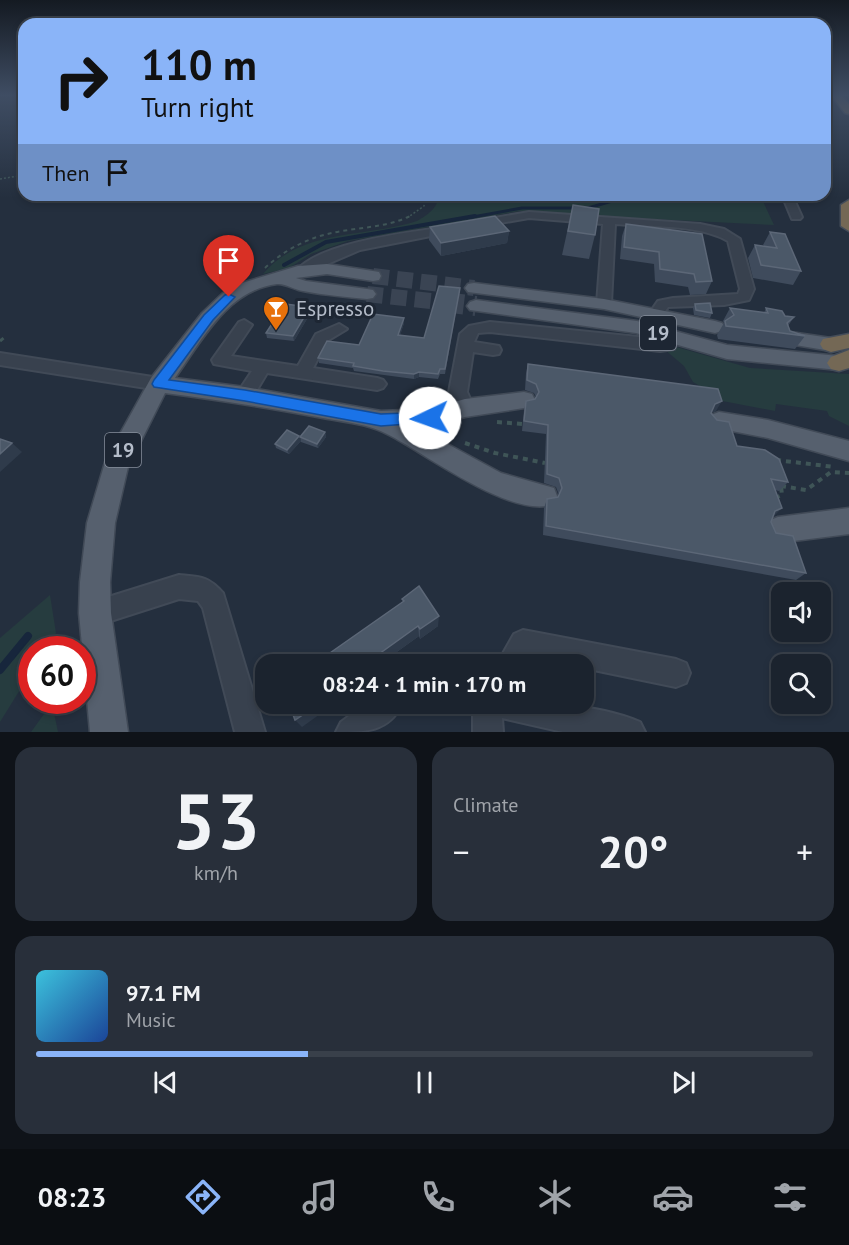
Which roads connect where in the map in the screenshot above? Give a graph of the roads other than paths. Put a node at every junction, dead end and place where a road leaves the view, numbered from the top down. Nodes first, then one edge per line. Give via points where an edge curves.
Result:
1 (789, 201) edge
2 (849, 205) edge
3 (796, 217) dead end
4 (609, 221) junction
5 (849, 226) edge
6 (304, 270) junction
7 (373, 276) tunnel mouth
8 (264, 282) junction
9 (367, 294) tunnel mouth
10 (604, 304) junction
11 (657, 314) junction
12 (244, 326) dead end
13 (716, 327) dead end
14 (339, 329) dead end
15 (790, 338) edge
16 (668, 345) dead end
17 (466, 346) junction
18 (494, 350) dead end
19 (842, 351) edge
20 (0, 359) edge
21 (262, 366) junction
22 (303, 372) junction
23 (159, 384) junction
24 (377, 384) dead end
25 (245, 395) junction
26 (524, 400) edge
27 (465, 408) junction
28 (381, 420) junction
29 (719, 422) edge
30 (849, 451) edge
31 (544, 496) dead end
32 (849, 521) edge
33 (778, 530) dead end
34 (95, 597) junction
35 (516, 654) edge
36 (579, 654) edge
37 (594, 657) edge
38 (676, 673) dead end
39 (375, 714) edge
40 (487, 714) edge
41 (547, 714) edge
42 (109, 732) edge
43 (250, 732) edge
44 (351, 732) edge
45 (488, 732) edge
46 (630, 732) edge

1 - 3 street
2 - 5 highway
4 - 6 street via 521,216 337,252
4 - 10 street
4 - 11 street via 700,227 734,239 747,289 744,297 732,301 675,301 663,304
6 - 7 main road, 19
6 - 8 main road, 19
8 - 9 main road
8 - 23 main road, 19 via 229,297 209,317
10 - 11 main road, 19
10 - 19 main road, 19 via 475,297 637,327 727,352 781,359
11 - 13 main road, 19
12 - 21 street via 220,360
14 - 22 street via 321,338
15 - 19 main road, 19
16 - 17 street via 490,327 474,329 468,334
17 - 18 street
17 - 27 street via 458,392
20 - 23 street
21 - 22 street
21 - 25 street
22 - 24 street
23 - 25 main road
23 - 34 main road, 19 via 115,467 101,523
25 - 28 main road
26 - 27 main road
27 - 28 main road via 430,418
28 - 31 main road via 509,488
29 - 30 main road via 768,429
32 - 33 main road
34 - 42 main road, 19
34 - 43 street via 179,587 204,590 214,602
35 - 36 street via 523,643
37 - 38 street
39 - 44 street
40 - 45 street
41 - 46 street

